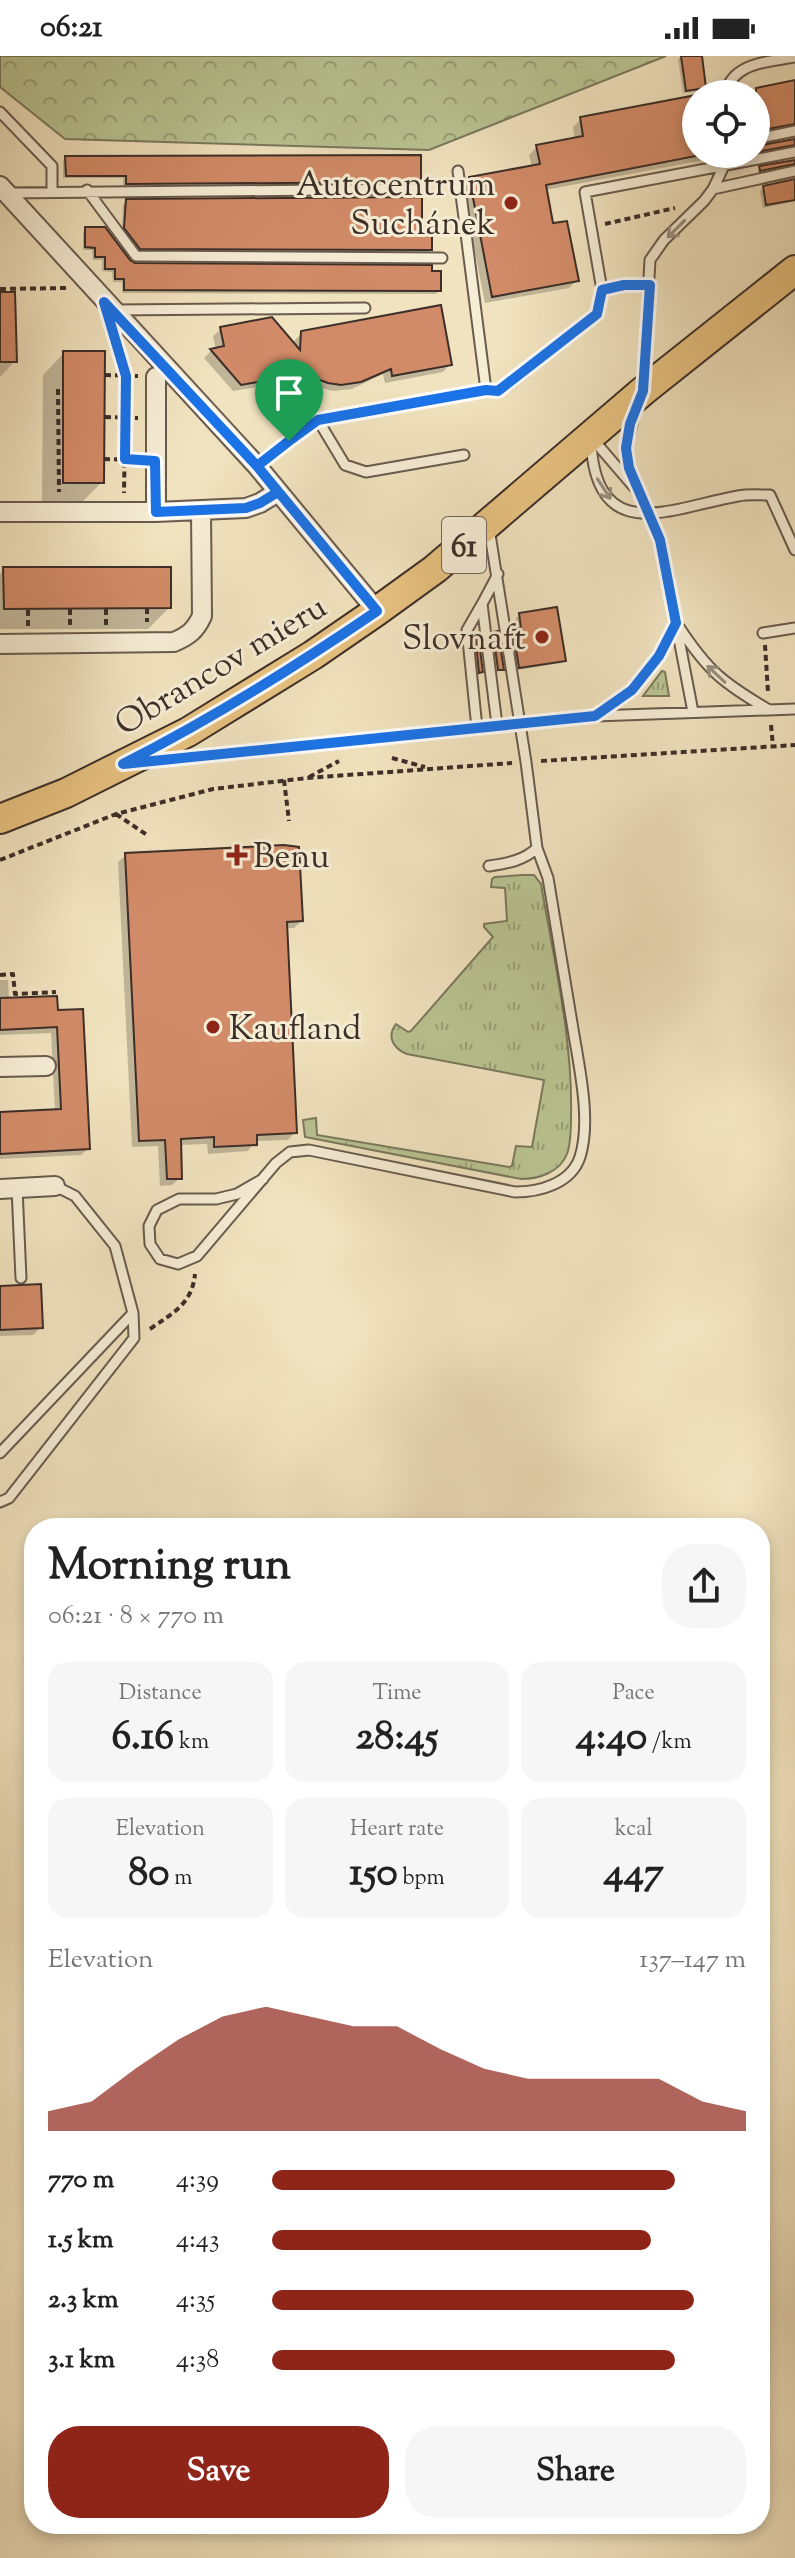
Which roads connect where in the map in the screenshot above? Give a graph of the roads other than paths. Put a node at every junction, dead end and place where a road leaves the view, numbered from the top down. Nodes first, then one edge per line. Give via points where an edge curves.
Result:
1 (795, 57) edge
2 (733, 80) edge
3 (0, 112) edge
4 (795, 131) edge
5 (770, 136) edge
6 (795, 152) edge
7 (770, 158) edge
8 (723, 168) joint
9 (458, 171) dead end
10 (795, 171) edge
11 (3, 189) edge
12 (424, 189) dead end
13 (713, 189) junction
14 (87, 190) junction
15 (52, 191) junction
16 (442, 258) dead end
17 (795, 270) edge
18 (650, 285) junction
19 (602, 290) junction
20 (102, 300) junction
21 (365, 308) dead end
22 (156, 377) road end
23 (486, 390) junction
24 (643, 391) junction
25 (318, 420) junction
26 (591, 436) junction
27 (464, 455) dead end
28 (257, 466) junction
29 (278, 492) junction
30 (639, 492) junction
31 (201, 511) junction
32 (0, 512) edge
33 (156, 512) junction
34 (649, 515) junction
35 (489, 524) junction
36 (795, 550) edge
37 (498, 573) junction
38 (482, 604) junction
39 (377, 611) junction
40 (676, 623) junction
41 (795, 628) edge
42 (763, 633) dead end
43 (1, 644) edge
44 (795, 709) edge
45 (769, 710) junction
46 (693, 712) junction
47 (595, 716) junction
48 (521, 723) junction
49 (497, 725) junction
50 (477, 728) junction
51 (123, 764) junction
52 (0, 819) edge
53 (537, 848) junction
54 (489, 866) dead end
55 (46, 1066) dead end
56 (0, 1067) edge
57 (263, 1179) junction
58 (55, 1186) joint
59 (8, 1188) edge
60 (21, 1278) dead end
61 (133, 1313) junction
62 (0, 1453) edge
63 (0, 1502) edge

1 - 2 lane via 746,66
3 - 15 lane via 52,166
4 - 5 lane
6 - 7 lane
8 - 13 lane
8 - 19 lane via 585,192
9 - 23 lane
10 - 13 lane
11 - 15 lane
11 - 20 street
12 - 14 lane
13 -> 18 lane via 650,260
14 - 15 lane
14 - 16 lane via 136,256
17 - 24 main road, Obrancov mieru / 61
18 - 19 lane
18 - 24 lane
19 - 23 lane via 597,314 508,385
20 - 21 lane
20 - 28 street
22 - 33 street
23 - 25 lane
24 - 26 main road, Obrancov mieru / 61
24 - 30 lane via 626,448
25 - 27 lane via 345,465 366,472
25 - 28 lane
26 - 30 lane
26 -> 34 lane via 598,483 626,512
26 - 35 main road, Obrancov mieru / 61
28 - 29 street
29 - 31 street via 246,508
29 - 39 street
30 - 34 lane
31 - 33 street
31 - 43 street via 202,616 189,635 174,642
32 - 33 street
34 - 36 lane via 742,495 770,495
34 - 40 lane via 660,540
35 - 37 lane
35 - 39 main road, Obrancov mieru / 61
37 - 38 lane
37 - 48 lane
38 - 49 lane
38 - 50 lane via 467,630
39 - 51 main road, Obrancov mieru / 61 via 188,732
45 -> 40 lane via 723,681 700,659
40 - 46 lane
40 - 47 lane via 632,690
41 - 42 lane
44 - 45 lane
45 - 46 lane
46 - 47 lane
47 - 48 lane
48 - 49 lane
48 - 53 lane
49 - 50 lane
50 - 51 lane
51 - 52 main road, Obrancov mieru / 61
53 - 54 lane via 514,863
53 - 57 lane via 548,878 580,1076 583,1136 574,1167 549,1187 515,1192 309,1150 290,1152
55 - 56 street
57 - 57 lane via 197,1256 178,1264 160,1259 150,1244 149,1226 157,1210 179,1199 237,1194
58 - 59 street
58 - 61 lane via 75,1196 115,1246
59 - 60 lane
61 - 62 lane
61 - 63 lane via 132,1341 9,1498

